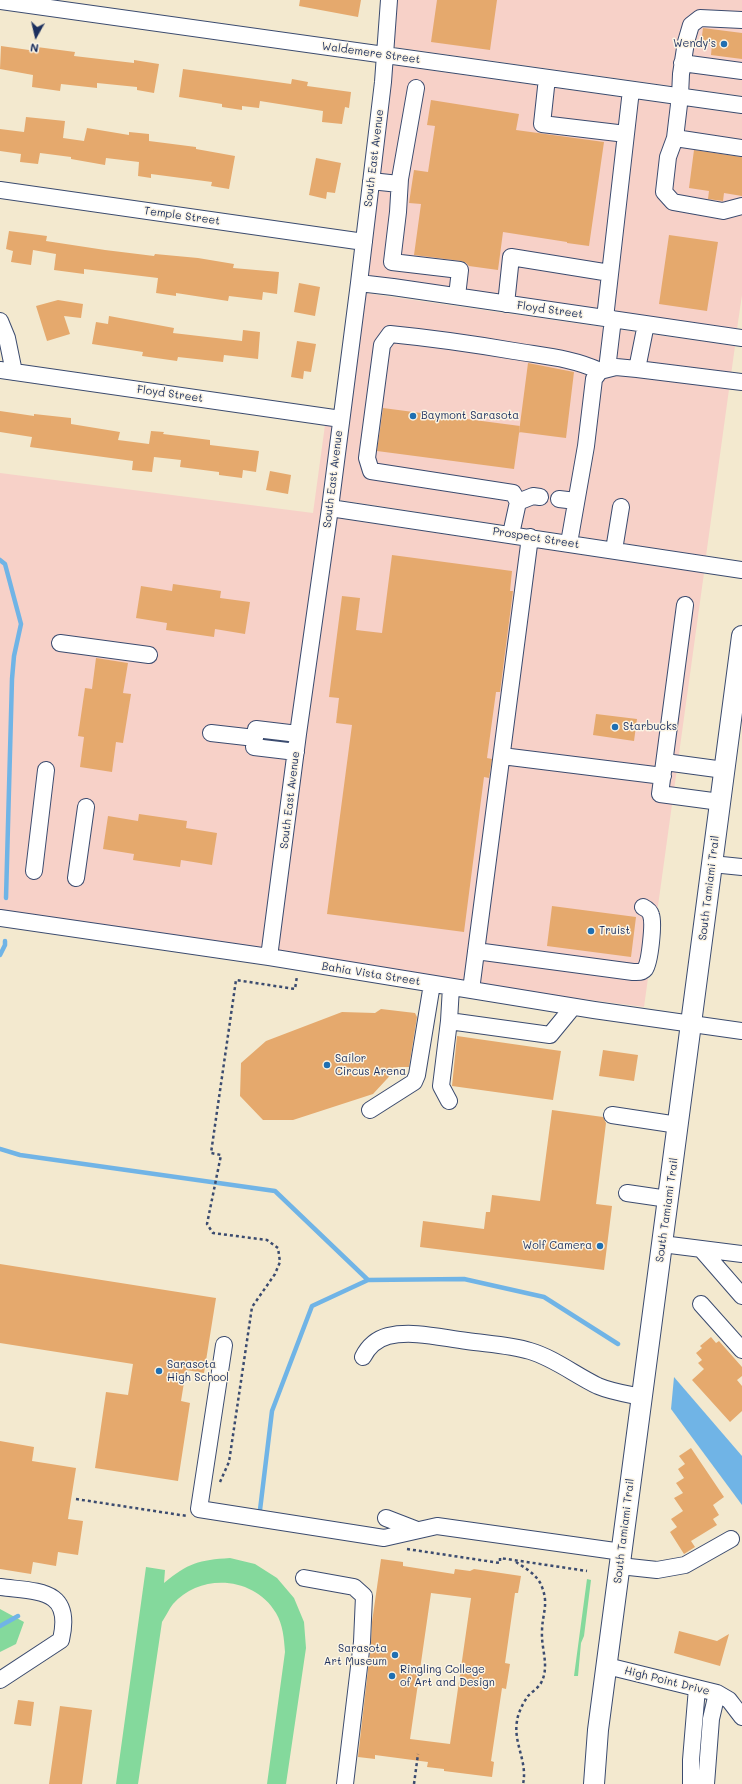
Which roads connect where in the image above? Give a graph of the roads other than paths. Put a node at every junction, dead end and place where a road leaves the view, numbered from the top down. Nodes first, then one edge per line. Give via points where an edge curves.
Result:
1 (389, 0) edge
2 (0, 1) edge
3 (742, 20) edge
4 (385, 55) junction
5 (682, 63) junction
6 (742, 71) edge
7 (547, 78) junction
8 (416, 88) dead end
9 (631, 90) junction
10 (680, 96) junction
11 (742, 105) edge
12 (626, 134) junction
13 (675, 138) junction
14 (742, 148) edge
15 (371, 181) junction
16 (399, 184) junction
17 (0, 190) edge
18 (742, 206) edge
19 (364, 242) junction
20 (610, 273) junction
21 (358, 284) junction
22 (457, 296) junction
23 (506, 304) junction
24 (609, 319) junction
25 (0, 321) edge
26 (646, 324) junction
27 (742, 338) edge
28 (636, 369) junction
29 (604, 370) junction
30 (7, 371) edge
31 (742, 382) edge
32 (341, 419) junction
33 (540, 497) dead end
34 (559, 499) dead end
35 (576, 501) junction
36 (518, 502) junction
37 (621, 507) dead end
38 (330, 508) junction
39 (511, 534) junction
40 (530, 537) junction
41 (569, 543) junction
42 (614, 550) junction
43 (742, 570) edge
44 (685, 605) dead end
45 (742, 636) edge
46 (60, 643) dead end
47 (149, 655) dead end
48 (210, 733) dead end
49 (298, 734) junction
50 (255, 738) junction
51 (296, 752) junction
52 (502, 756) junction
53 (664, 769) junction
54 (46, 770) dead end
55 (724, 770) junction
56 (720, 802) junction
57 (86, 807) dead end
58 (712, 864) junction
59 (742, 867) edge
60 (34, 871) dead end
61 (76, 878) dead end
62 (643, 906) dead end
63 (0, 918) edge
64 (476, 951) junction
65 (269, 958) junction
66 (432, 984) junction
67 (451, 987) junction
68 (471, 990) junction
69 (573, 1007) junction
70 (449, 1020) junction
71 (691, 1024) junction
72 (742, 1031) edge
73 (449, 1101) dead end
74 (370, 1110) dead end
75 (612, 1115) dead end
76 (678, 1125) junction
77 (626, 1193) dead end
78 (668, 1199) junction
79 (662, 1244) junction
80 (701, 1249) junction
81 (742, 1254) edge
82 (742, 1296) edge
83 (701, 1304) dead end
84 (224, 1345) dead end
85 (742, 1350) edge
86 (363, 1357) dead end
87 (643, 1389) junction
88 (386, 1518) dead end
89 (417, 1530) junction
90 (731, 1539) dead end
91 (621, 1559) junction
92 (304, 1578) dead end
93 (0, 1588) edge
94 (607, 1666) junction
95 (0, 1680) edge
96 (697, 1688) junction
97 (717, 1693) junction
98 (742, 1718) edge
99 (345, 1784) edge
100 (594, 1784) edge
101 (691, 1784) edge
102 (706, 1784) edge

1 - 4 street, South East Avenue
2 - 4 street, Waldemere Street
3 - 5 street via 700,18 691,25
4 - 7 street, Waldemere Street
4 - 15 street, South East Avenue
5 - 6 street
5 - 10 street
7 - 9 street, Waldemere Street
7 - 12 street via 542,124
8 - 16 street
9 - 10 street, Waldemere Street
9 - 12 street
10 - 11 street, Waldemere Street
10 - 13 street
12 - 20 street
13 - 14 street
13 - 18 street via 668,157 664,192 673,202 723,211
15 - 16 street
15 - 19 street, South East Avenue
16 - 22 street via 392,262 460,270
17 - 19 street, Temple Street
19 - 21 street, South East Avenue
20 - 23 street via 511,257
20 - 24 street
21 - 22 street, Floyd Street
21 - 32 street, South East Avenue
22 - 23 street, Floyd Street
23 - 24 street, Floyd Street
24 - 26 street, Floyd Street
24 - 29 street
25 - 30 street via 7,338
26 - 27 street, Floyd Street
26 - 28 street
28 - 29 street via 616,367
28 - 31 street
29 - 35 street via 594,379
29 - 36 street via 582,362 412,336 390,334 382,345 367,458 371,471 513,493
30 - 32 street, Floyd Street
32 - 38 street, South East Avenue
33 - 36 street via 533,496
34 - 35 street
35 - 41 street
36 - 39 street
37 - 42 street
38 - 39 street, Prospect Street
38 - 49 street, South East Avenue
39 - 40 street, Prospect Street
40 - 41 street, Prospect Street
40 - 52 street
41 - 42 street, Prospect Street
42 - 43 street, Prospect Street
44 - 53 street
45 - 55 main road, South Tamiami Trail
46 - 47 street
48 - 50 street
49 - 50 street
49 - 51 street, South East Avenue
50 - 51 street
51 - 65 street, South East Avenue
52 - 53 street
52 - 64 street
53 - 55 street
53 - 56 street via 660,794
54 - 60 street
55 - 56 main road, South Tamiami Trail
56 - 58 main road, South Tamiami Trail
57 - 61 street
58 - 59 street
58 - 71 main road, South Tamiami Trail
62 - 64 street via 649,911 652,924 647,961 642,972
63 - 65 street, Bahia Vista Street
64 - 68 street
65 - 66 street, Bahia Vista Street
66 - 67 street, Bahia Vista Street
66 - 74 street via 414,1082
67 - 68 street, Bahia Vista Street
67 - 70 street
68 - 69 street, Bahia Vista Street
69 - 70 street via 550,1035
69 - 71 street, Bahia Vista Street
70 - 73 street via 441,1086
71 - 72 street, Bahia Vista Street
71 - 76 main road, South Tamiami Trail
75 - 76 street
76 - 78 main road, South Tamiami Trail
77 - 78 street
78 - 79 main road, South Tamiami Trail
79 - 80 street
79 - 87 main road, South Tamiami Trail
80 - 81 street
80 - 82 street
83 - 85 street
84 - 89 street via 199,1509 384,1538
86 - 87 street via 367,1350 380,1340 411,1334 530,1351 612,1391
87 - 91 main road, South Tamiami Trail
88 - 89 street
89 - 91 street via 437,1526
90 - 91 street via 685,1565 657,1570
91 - 94 main road, South Tamiami Trail
92 - 99 street via 354,1587 364,1596 362,1642
93 - 95 street via 43,1593 53,1597 61,1607 64,1625 61,1640
94 - 96 street, High Point Drive
94 - 100 main road, South Tamiami Trail
96 - 97 street, High Point Drive
96 - 101 street
97 - 98 street, High Point Drive via 729,1700
97 - 102 street via 711,1719

